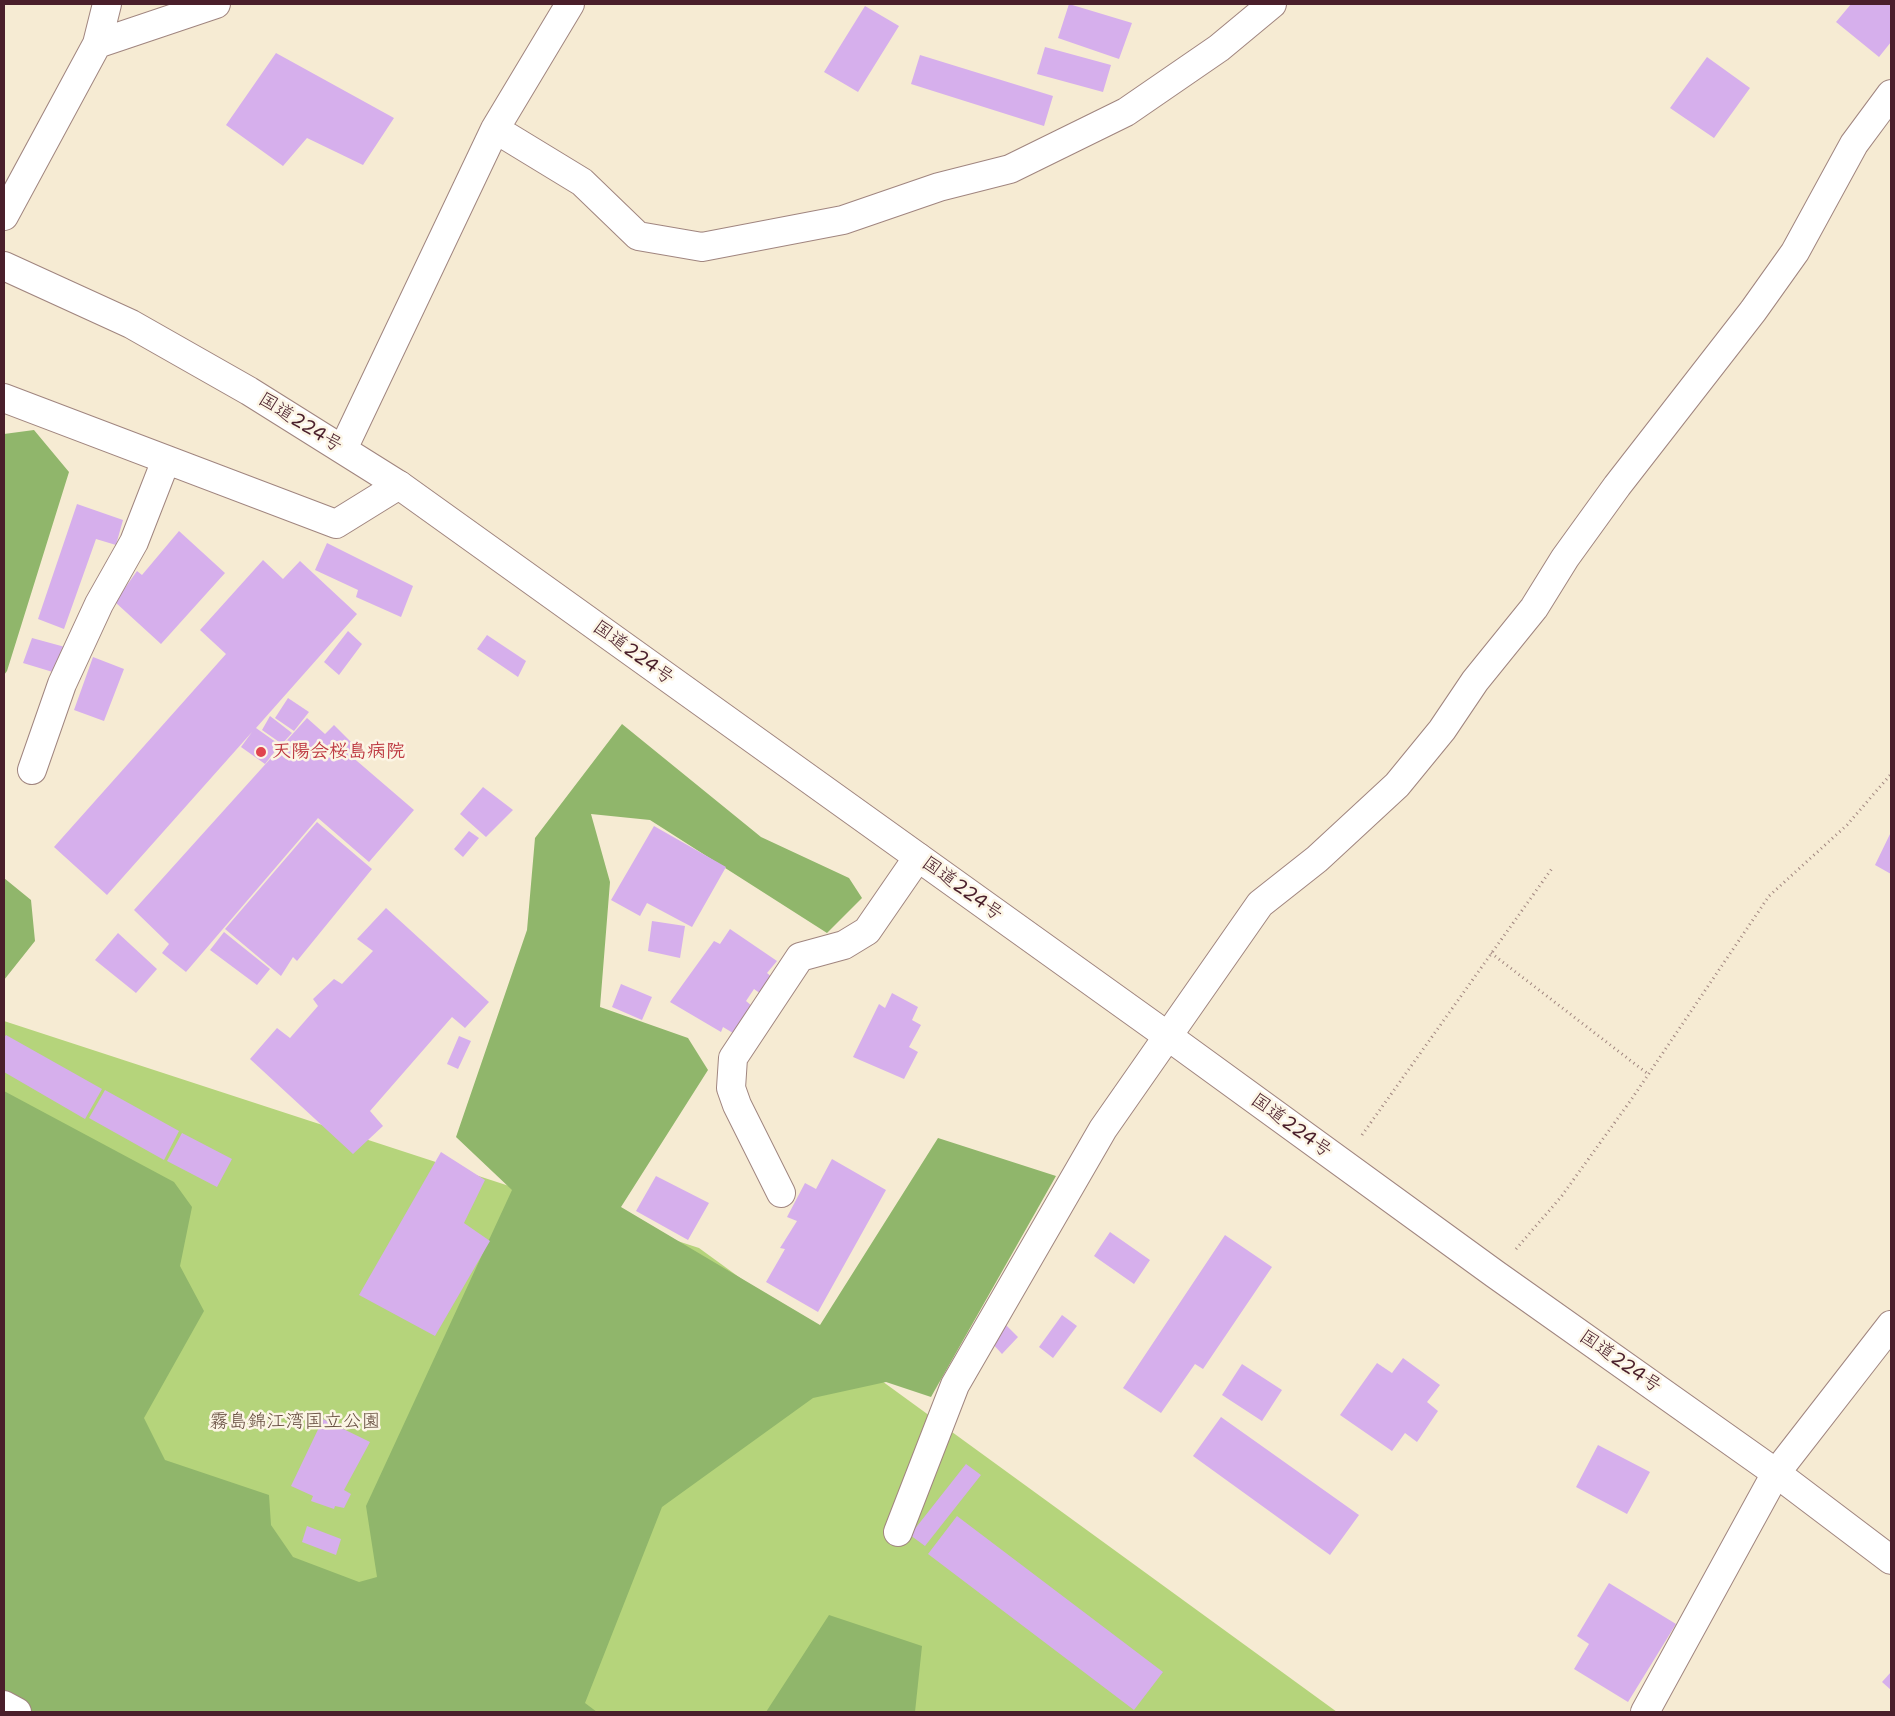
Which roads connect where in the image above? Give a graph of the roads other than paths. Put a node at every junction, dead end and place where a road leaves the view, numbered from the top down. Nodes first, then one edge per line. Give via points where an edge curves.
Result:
1 (107, 4) edge
2 (216, 4) edge
3 (570, 4) edge
4 (1272, 4) edge
5 (97, 44) junction
6 (1891, 94) edge
7 (495, 129) junction
8 (4, 216) edge
9 (4, 266) edge
10 (4, 398) edge
11 (343, 449) junction
12 (166, 460) junction
13 (399, 485) junction
14 (32, 770) dead end
15 (918, 857) junction
16 (1169, 1037) junction
17 (781, 1194) dead end
18 (1891, 1325) edge
19 (1776, 1473) junction
20 (898, 1532) dead end
21 (1891, 1560) edge
22 (4, 1705) edge
23 (17, 1712) edge
24 (1645, 1712) edge

1 - 5 main road
2 - 5 main road
3 - 7 main road
4 - 7 main road via 1219,48 1126,112 1010,169 939,186 842,220 702,247 638,236 582,182
5 - 8 main road
6 - 16 main road via 1854,144 1795,252 1616,486 1564,558 1534,608 1475,681 1442,730 1397,785 1317,859 1260,904
7 - 11 main road
9 - 11 main road, 国道224号 via 131,324 250,391
10 - 12 main road
11 - 13 main road, 国道224号
12 - 13 main road via 336,524
12 - 14 main road via 134,542 98,604 62,684
13 - 15 main road, 国道224号
15 - 16 main road, 国道224号
15 - 17 main road via 867,931 844,946 800,957 733,1058 731,1088 737,1106
16 - 19 main road, 国道224号
16 - 20 main road via 1102,1129 955,1385
18 - 19 main road
19 - 21 main road, 国道224号
19 - 24 main road
22 - 23 main road

